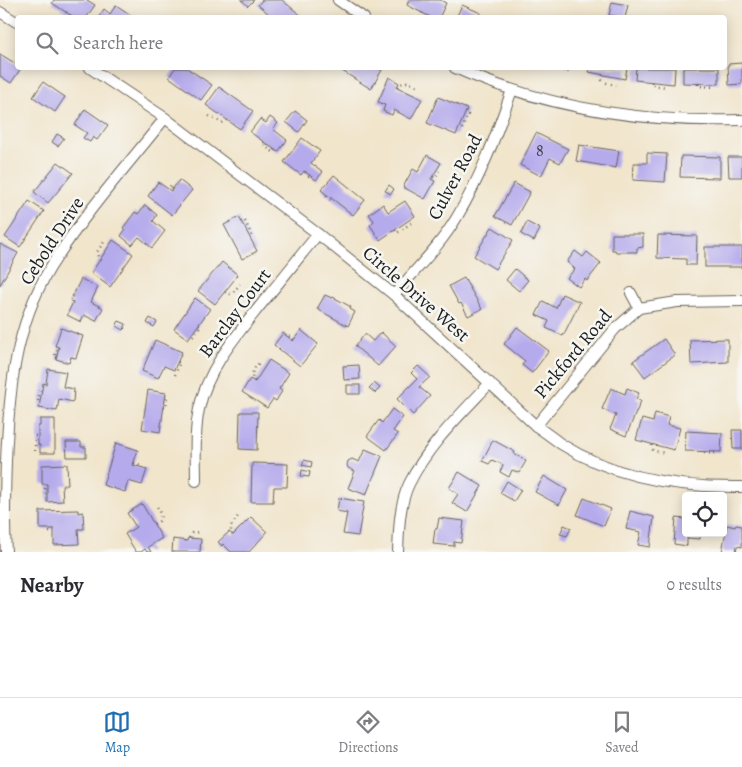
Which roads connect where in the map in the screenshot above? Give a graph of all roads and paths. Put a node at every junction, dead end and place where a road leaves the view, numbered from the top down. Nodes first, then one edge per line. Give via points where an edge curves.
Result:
1 (338, 0) edge
2 (0, 12) edge
3 (66, 12) dead end
4 (422, 12) dead end
5 (70, 15) edge
6 (360, 15) edge
7 (421, 15) edge
8 (15, 21) edge
9 (93, 70) edge
10 (459, 70) edge
11 (562, 70) edge
12 (569, 72) dead end
13 (603, 75) dead end
14 (652, 82) dead end
15 (698, 84) dead end
16 (616, 85) dead end
17 (714, 86) dead end
18 (398, 87) dead end
19 (420, 87) dead end
20 (668, 87) dead end
21 (512, 90) junction
22 (465, 114) dead end
23 (209, 116) dead end
24 (165, 118) junction
25 (228, 120) dead end
26 (742, 120) edge
27 (462, 129) dead end
28 (264, 142) dead end
29 (276, 154) dead end
30 (439, 171) dead end
31 (305, 172) dead end
32 (310, 177) dead end
33 (433, 177) dead end
34 (172, 183) dead end
35 (172, 190) dead end
36 (326, 196) dead end
37 (333, 200) dead end
38 (245, 221) dead end
39 (411, 223) dead end
40 (395, 230) dead end
41 (318, 234) junction
42 (249, 237) dead end
43 (104, 242) dead end
44 (101, 260) dead end
45 (240, 284) dead end
46 (225, 292) dead end
47 (631, 293) dead end
48 (394, 296) junction
49 (742, 302) edge
50 (639, 308) junction
51 (199, 324) dead end
52 (193, 336) dead end
53 (289, 336) dead end
54 (294, 340) dead end
55 (59, 349) dead end
56 (55, 355) dead end
57 (178, 362) dead end
58 (259, 363) dead end
59 (175, 375) dead end
60 (255, 381) dead end
61 (490, 382) junction
62 (42, 389) dead end
63 (167, 398) dead end
64 (38, 401) dead end
65 (164, 407) dead end
66 (536, 426) junction
67 (38, 436) dead end
68 (652, 444) dead end
69 (36, 451) dead end
70 (701, 451) dead end
71 (717, 453) dead end
72 (666, 454) dead end
73 (134, 463) dead end
74 (140, 465) dead end
75 (196, 481) dead end
76 (47, 486) dead end
77 (742, 487) edge
78 (45, 494) dead end
79 (156, 504) dead end
80 (239, 515) dead end
81 (154, 524) dead end
82 (48, 532) dead end
83 (54, 532) dead end
84 (199, 532) dead end
85 (233, 535) dead end
86 (190, 538) dead end
87 (6, 552) edge
88 (398, 552) edge

1 - 6 street
2 - 8 street
3 - 5 path
4 - 7 path
9 - 24 street, Circle Drive West
10 - 21 street
11 - 12 path
13 - 16 path via 602,80
14 - 20 path via 651,85
15 - 17 path
18 - 19 path via 407,82
21 - 26 street via 611,114 703,121
21 - 48 street, Culver Road via 484,167 456,218
22 - 27 path via 468,115
23 - 25 path via 222,123
24 - 41 street, Circle Drive West
24 - 87 street, Cebold Drive via 78,226 50,270 25,323 8,405
28 - 29 path via 262,144
30 - 33 path
31 - 32 path
34 - 35 path via 169,188
36 - 37 path
38 - 42 path via 252,236
39 - 40 path via 397,233
41 - 48 street, Circle Drive West
41 - 75 street, Barclay Court via 232,341 214,369 199,409 195,440
43 - 44 path via 97,252
45 - 46 path via 232,294
47 - 50 street, Pickford Road
48 - 61 street, Circle Drive West
49 - 50 street, Pickford Road via 677,302
50 - 66 street, Pickford Road via 615,328
51 - 52 path
53 - 54 path
55 - 56 path
57 - 59 path
58 - 60 path via 252,376
61 - 66 street, Circle Drive West
61 - 88 street via 429,450 408,486 400,517
62 - 64 path
63 - 65 path
66 - 77 street, Circle Drive West via 590,459 634,476 679,485
67 - 69 path via 35,436
68 - 72 path via 654,451
70 - 71 path
73 - 74 path
76 - 78 path
79 - 81 path via 161,516
80 - 85 path via 230,526
82 - 83 path
84 - 86 path via 192,533

